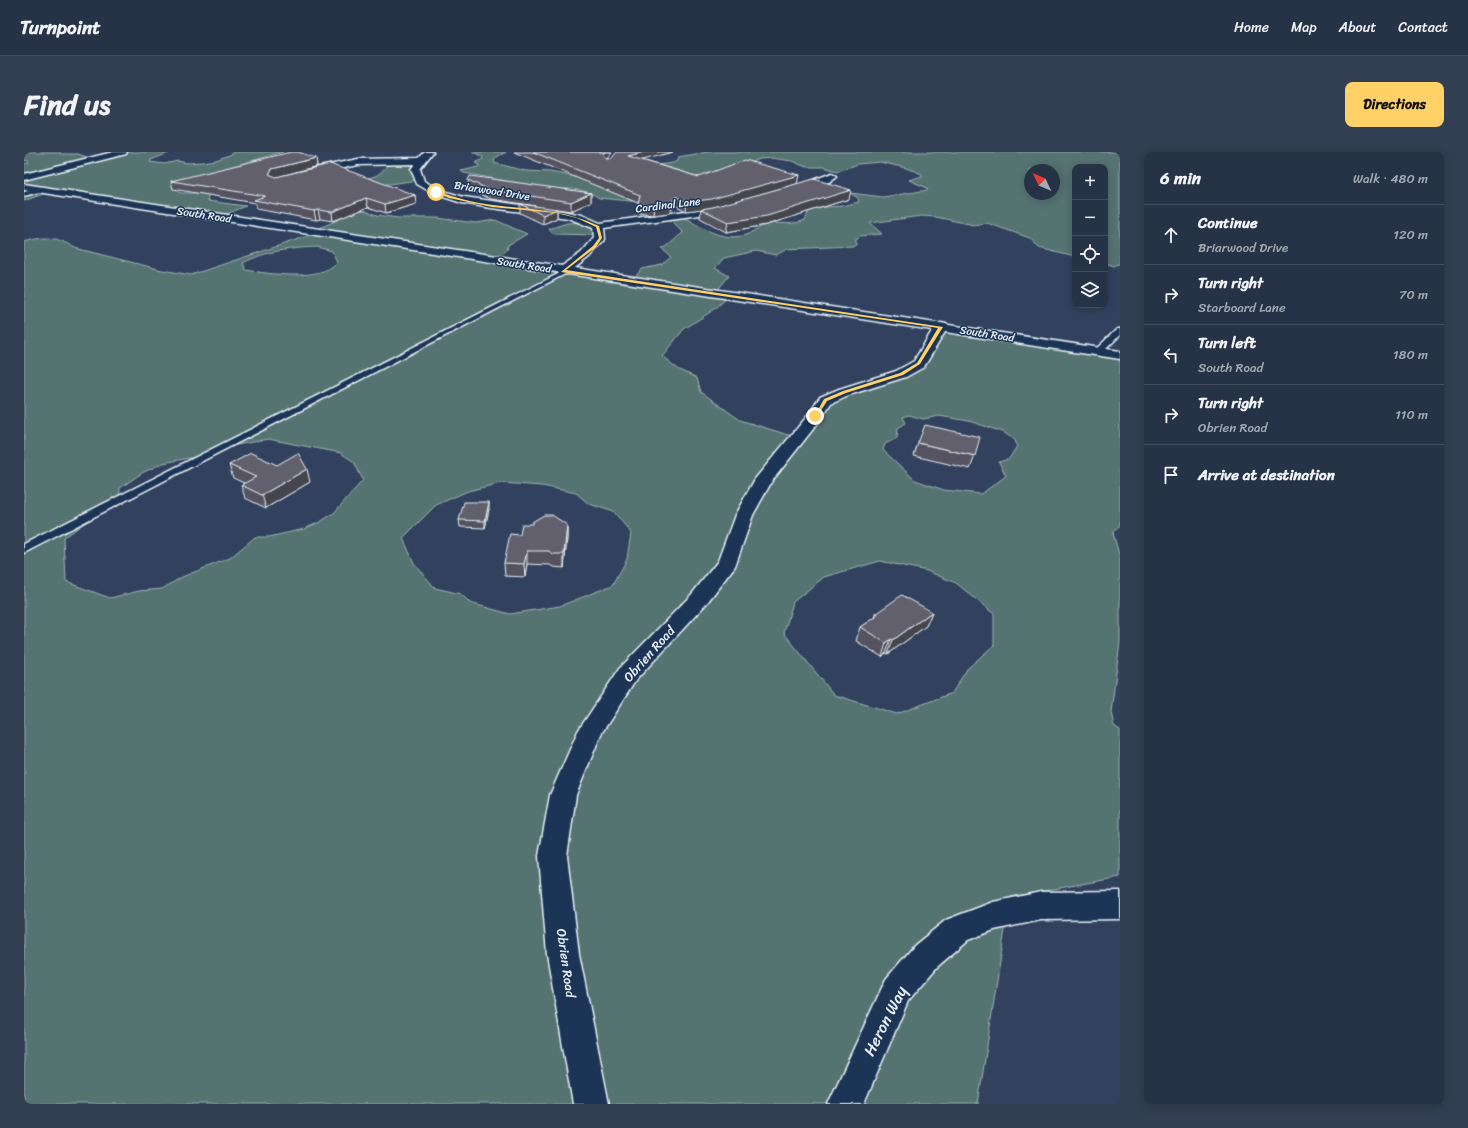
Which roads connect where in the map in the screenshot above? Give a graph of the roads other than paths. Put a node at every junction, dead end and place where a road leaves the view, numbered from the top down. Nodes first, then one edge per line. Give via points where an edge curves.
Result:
1 (123, 152) edge
2 (429, 152) edge
3 (419, 161) junction
4 (297, 175) edge
5 (832, 176) dead end
6 (24, 177) edge
7 (24, 187) edge
8 (41, 190) junction
9 (782, 193) edge
10 (24, 194) edge
11 (738, 206) edge
12 (598, 226) junction
13 (565, 271) junction
14 (941, 327) junction
15 (1120, 331) edge
16 (1098, 352) junction
17 (1120, 355) edge
18 (24, 549) edge
19 (1120, 905) edge
20 (591, 1104) edge
21 (846, 1104) edge

1 - 6 street
2 - 3 street
3 - 4 street via 358,162
3 - 12 street, Briarwood Drive via 416,172 419,180 450,197 492,206 556,212 578,217
5 - 9 street
7 - 8 street, South Road
8 - 10 lane
8 - 13 street, South Road
11 - 12 street, Cardinal Lane via 712,212
12 - 13 street via 600,238 594,247
13 - 14 street, South Road
13 - 18 lane
14 - 16 street, South Road
14 - 20 street, Obrien Road via 919,364 902,374 825,400 764,479 744,515 728,562 699,599 628,674 590,732 563,795 554,856 563,954
15 - 16 lane
16 - 17 street, South Road
19 - 21 street, Heron Way via 1041,906 993,916 957,930 926,956 897,990

